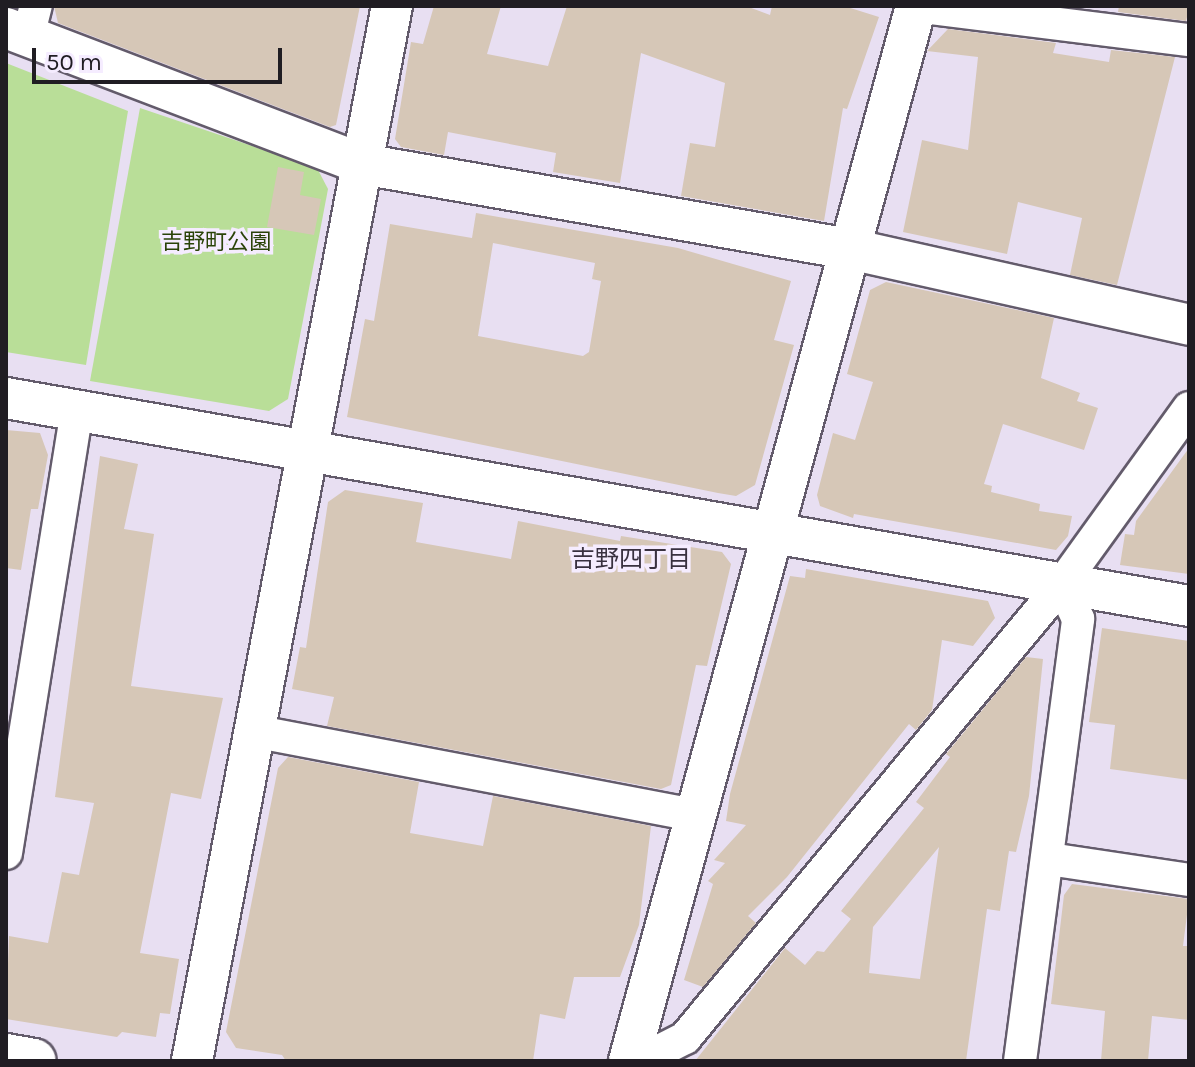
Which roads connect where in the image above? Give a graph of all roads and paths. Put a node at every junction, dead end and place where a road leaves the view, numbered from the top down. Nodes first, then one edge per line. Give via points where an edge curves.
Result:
1 (392, 6) edge
2 (916, 6) edge
3 (1107, 18) edge
4 (23, 24) edge
5 (1189, 40) edge
6 (362, 164) junction
7 (850, 249) junction
8 (1189, 325) edge
9 (6, 398) edge
10 (1189, 408) edge
11 (77, 411) junction
12 (306, 454) junction
13 (772, 534) junction
14 (1062, 584) junction
15 (1189, 606) edge
16 (253, 731) junction
17 (695, 815) junction
18 (6, 853) edge
19 (1049, 859) junction
20 (1189, 880) edge
21 (6, 1056) edge
22 (34, 1061) edge
23 (192, 1061) edge
24 (629, 1061) edge
25 (640, 1061) edge
26 (1020, 1061) edge

1 - 6 street
2 - 3 street
2 - 7 street
3 - 5 street
4 - 6 street
6 - 7 street
6 - 12 street
7 - 8 street
7 - 13 street
9 - 11 street
10 - 14 street
11 - 12 street
11 - 18 street
12 - 13 street
12 - 16 street
13 - 14 street
13 - 17 street
14 - 15 street
14 - 19 street via 1078,619
14 - 25 street via 685,1038
16 - 17 street
16 - 23 street
17 - 24 street
19 - 20 street
19 - 26 street
21 - 22 main road

